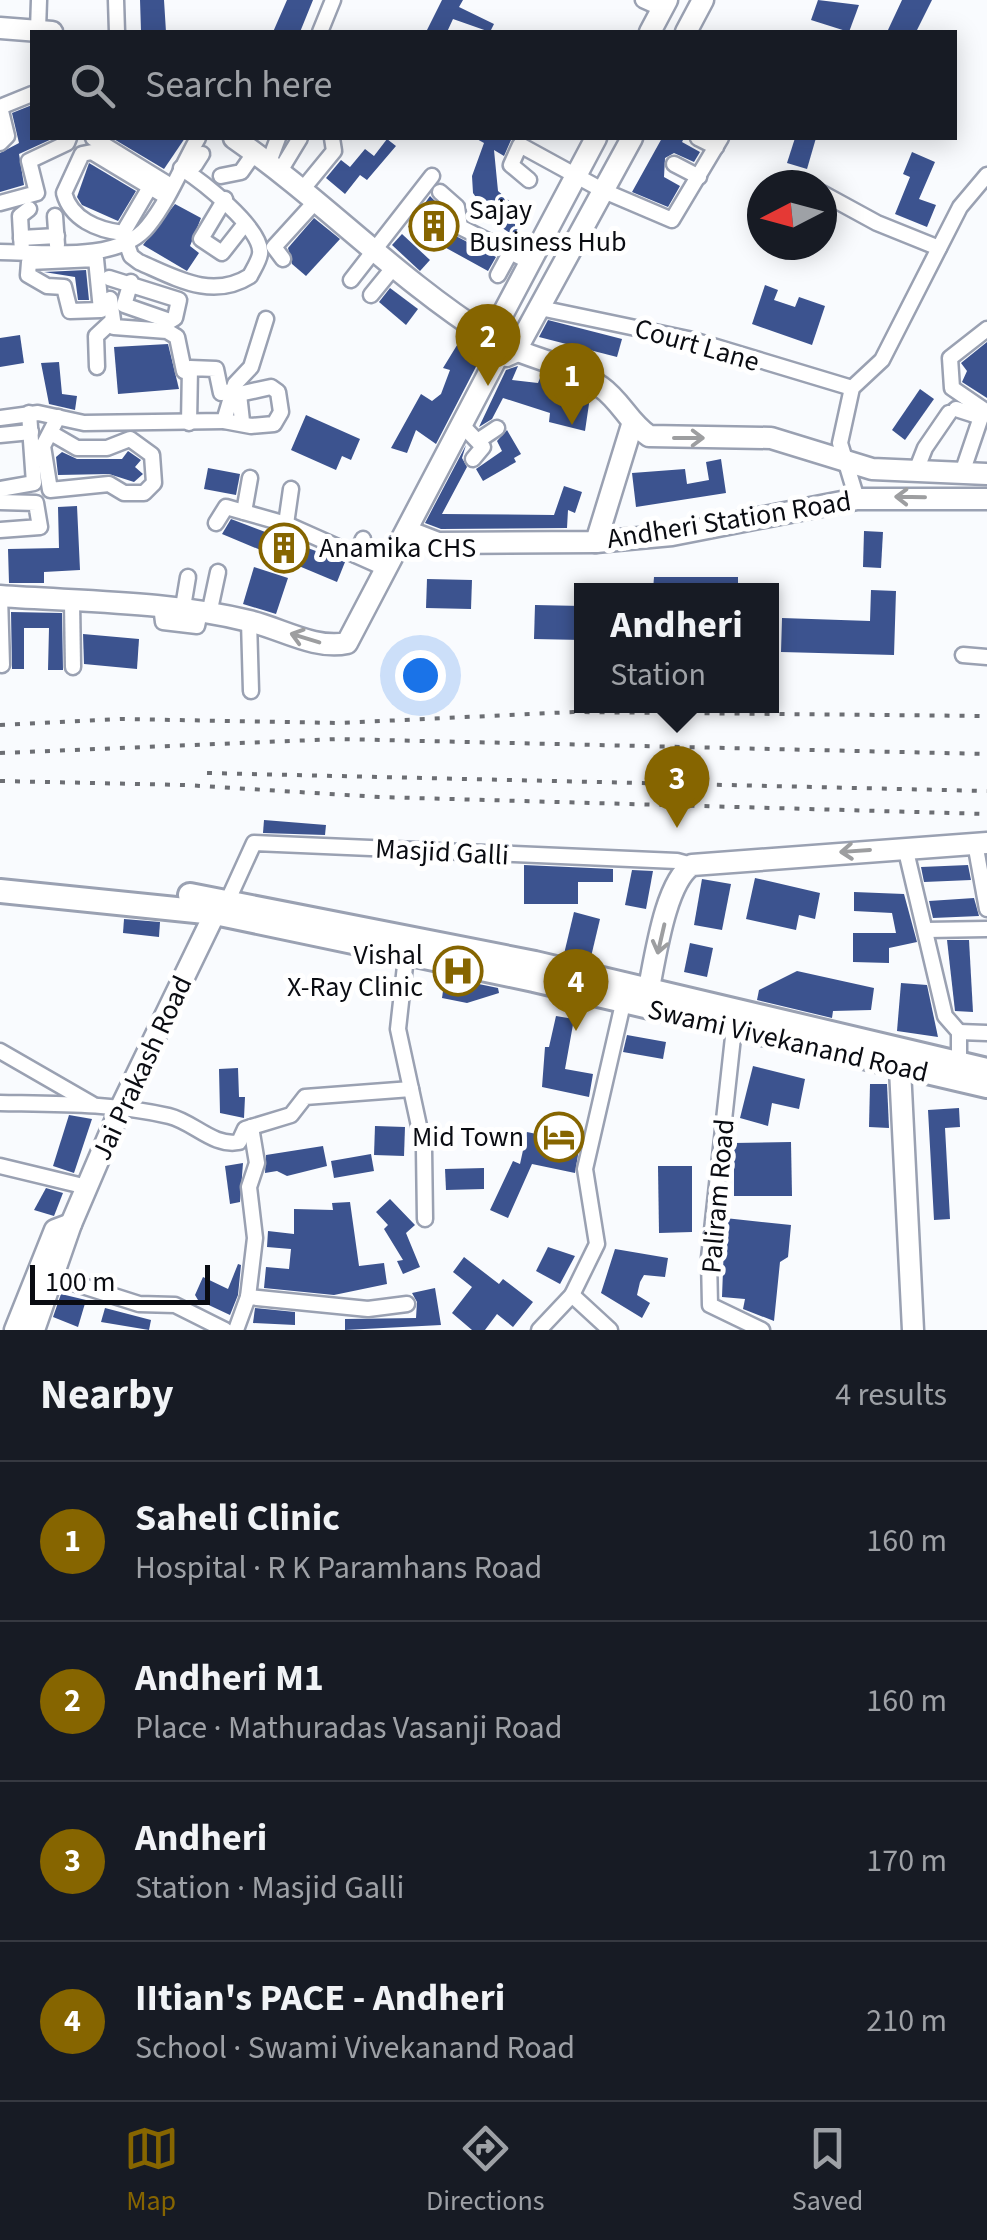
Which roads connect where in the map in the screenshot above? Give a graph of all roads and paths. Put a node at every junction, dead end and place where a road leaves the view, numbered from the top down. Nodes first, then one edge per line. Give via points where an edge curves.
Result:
1 (39, 0) edge
2 (116, 0) edge
3 (333, 0) edge
4 (703, 0) edge
5 (658, 3) edge
6 (0, 28) edge
7 (30, 30) edge
8 (45, 30) edge
9 (118, 30) edge
10 (321, 30) edge
11 (651, 30) edge
12 (687, 30) edge
13 (30, 95) edge
14 (69, 140) edge
15 (96, 140) edge
16 (198, 140) edge
17 (237, 140) edge
18 (277, 140) edge
19 (297, 140) edge
20 (332, 140) edge
21 (595, 140) edge
22 (631, 140) edge
23 (719, 142) edge
24 (0, 143) edge
25 (192, 162) junction
26 (268, 162) junction
27 (674, 164) dead end
28 (987, 175) edge
29 (221, 176) dead end
30 (432, 176) dead end
31 (576, 176) junction
32 (699, 176) junction
33 (530, 180) dead end
34 (150, 186) junction
35 (168, 191) junction
36 (604, 191) junction
37 (440, 192) dead end
38 (308, 196) junction
39 (225, 199) junction
40 (837, 201) edge
41 (0, 203) edge
42 (29, 209) dead end
43 (55, 216) dead end
44 (244, 226) junction
45 (125, 238) junction
46 (22, 245) junction
47 (108, 248) junction
48 (939, 248) junction
49 (60, 249) junction
50 (0, 252) edge
51 (510, 252) junction
52 (90, 254) junction
53 (374, 254) junction
54 (283, 258) dead end
55 (530, 262) junction
56 (396, 270) junction
57 (498, 275) dead end
58 (109, 278) junction
59 (351, 280) dead end
60 (131, 282) dead end
61 (374, 297) dead end
62 (540, 308) junction
63 (266, 319) dead end
64 (110, 323) junction
65 (987, 328) edge
66 (490, 338) junction
67 (516, 352) junction
68 (495, 361) junction
69 (98, 367) dead end
70 (184, 371) dead end
71 (852, 388) junction
72 (231, 395) junction
73 (29, 413) junction
74 (985, 414) edge
75 (58, 417) junction
76 (0, 418) edge
77 (189, 420) junction
78 (224, 420) junction
79 (242, 421) junction
80 (632, 425) junction
81 (462, 426) junction
82 (498, 428) dead end
83 (130, 431) junction
84 (31, 432) junction
85 (51, 433) junction
86 (0, 435) edge
87 (479, 440) junction
88 (473, 458) dead end
89 (844, 458) junction
90 (872, 468) junction
91 (916, 471) junction
92 (962, 473) junction
93 (987, 474) edge
94 (250, 478) dead end
95 (0, 489) edge
96 (291, 489) dead end
97 (865, 498) junction
98 (987, 499) edge
99 (0, 502) edge
100 (244, 512) junction
101 (216, 523) dead end
102 (278, 525) junction
103 (0, 530) edge
104 (407, 530) junction
105 (363, 538) dead end
106 (596, 542) junction
107 (349, 552) junction
108 (387, 569) junction
109 (218, 572) dead end
110 (188, 577) dead end
111 (0, 596) edge
112 (72, 601) junction
113 (191, 616) junction
114 (249, 621) junction
115 (963, 655) dead end
116 (987, 657) edge
117 (2, 665) edge
118 (72, 667) dead end
119 (251, 691) dead end
120 (981, 843) edge
121 (905, 847) junction
122 (692, 865) junction
123 (0, 876) edge
124 (0, 891) edge
125 (222, 906) junction
126 (987, 909) edge
127 (987, 929) edge
128 (926, 930) junction
129 (407, 945) junction
130 (636, 996) junction
131 (734, 1028) junction
132 (959, 1032) junction
133 (987, 1033) edge
134 (0, 1051) edge
135 (959, 1064) junction
136 (900, 1069) junction
137 (987, 1070) edge
138 (987, 1086) edge
139 (411, 1089) junction
140 (0, 1103) edge
141 (92, 1105) junction
142 (122, 1105) junction
143 (251, 1128) junction
144 (0, 1166) edge
145 (86, 1187) junction
146 (426, 1219) dead end
147 (46, 1274) junction
148 (572, 1295) junction
149 (248, 1297) junction
150 (407, 1304) dead end
151 (15, 1330) edge
152 (34, 1330) edge
153 (224, 1330) edge
154 (236, 1330) edge
155 (539, 1330) edge
156 (610, 1330) edge
157 (762, 1330) edge
158 (914, 1330) edge

1 - 8 street
2 - 9 street
3 - 10 street
4 - 12 main road
5 - 11 main road
6 - 7 main road
13 - 24 street via 0,107 6,136
14 - 41 street via 29,161 37,193
15 - 35 street
16 - 25 street
17 - 26 main road
18 - 26 street
19 - 26 street
20 - 38 street via 334,152
21 - 31 main road
22 - 36 main road
23 - 32 street
25 - 35 street
25 - 39 street
26 - 29 street
26 - 38 main road
27 - 32 street
28 - 48 street
30 - 53 street
31 - 33 street via 520,144 512,164
31 - 36 street
31 - 55 main road
32 - 36 street via 670,221
34 - 35 street
34 - 45 street
34 - 45 street via 92,152 82,154 64,192 70,210
35 - 45 street via 148,226
36 - 62 main road
37 - 51 street via 457,207 460,227
38 - 53 main road
38 - 54 street via 274,248
39 - 44 street
39 - 44 street via 201,239 222,253
40 - 48 street
42 - 46 street via 20,216
43 - 49 street
44 - 45 street via 260,247 253,271 242,281 212,288 139,262
45 - 47 street
46 - 49 street
46 - 50 street
47 - 52 street
47 - 58 street
48 - 71 street via 882,360
49 - 52 street
49 - 52 street via 28,262 28,278 64,287 70,311 100,310 100,260
51 - 55 street
51 - 57 street
53 - 56 main road
53 - 59 street
55 - 66 main road
56 - 61 street
56 - 66 main road
58 - 60 street
58 - 64 street
62 - 67 main road
62 - 71 street, Court Lane via 692,340
63 - 72 street via 251,367
64 - 69 street via 96,336
64 - 70 street via 173,332
65 - 74 street via 950,358 952,388
66 - 67 main road
66 - 68 main road
67 - 68 main road
67 - 80 main road via 600,385
68 - 81 main road
71 - 89 street via 840,443
72 - 77 street via 218,415
72 - 77 street via 216,369 190,368
72 - 78 street
72 - 79 street
72 - 79 street via 271,387 281,397 274,424
73 - 75 street
73 - 76 street
73 - 84 street
74 - 91 street via 952,411
74 - 92 street
75 - 83 street
75 - 85 street
77 - 78 street
77 - 83 street
78 - 79 street
80 -> 89 main road via 662,438 771,438
80 - 106 main road
81 - 87 street
81 - 104 main road
82 - 87 street
83 - 85 street via 107,448 79,448
83 - 85 street via 154,460 150,490 124,493 108,484 57,492 47,484 43,446
84 - 86 street
84 - 95 street via 34,483
87 - 88 street via 483,449
89 - 90 main road
89 - 97 street
90 - 91 main road
90 - 97 main road
91 - 92 main road
92 - 93 main road
94 - 100 street
96 - 102 street
98 -> 97 main road, Andheri Station Road
97 - 106 main road, Andheri Station Road via 672,535
99 - 103 street via 36,504 40,528
100 - 101 street via 226,507
100 - 102 street
102 - 107 street
104 - 106 main road, Andheri Station Road via 438,543
104 - 108 main road
105 - 107 street
107 - 108 street
108 -> 114 main road via 347,643 332,646
109 - 113 street
110 - 113 street
111 - 112 main road
111 - 117 street
112 - 113 main road via 161,606
112 - 118 street
113 - 114 main road
114 - 119 street
115 - 116 street
120 - 121 main road
120 - 126 street
121 -> 122 main road
121 - 128 street
122 - 125 street, Masjid Galli via 254,843
122 -> 130 main road via 681,874
123 - 125 main road, Swami Vivekanand Road
124 - 125 main road, Swami Vivekanand Road
125 - 129 main road, Swami Vivekanand Road
125 - 142 main road, Jai Prakash Road
127 - 128 street
128 - 132 street via 945,1016
129 - 130 main road, Swami Vivekanand Road
129 - 139 street via 398,1029
130 - 131 main road, Swami Vivekanand Road
130 - 135 main road, Swami Vivekanand Road
130 - 148 street via 585,1169 597,1244
131 - 136 main road, Swami Vivekanand Road
131 - 157 street, Paliram Road via 709,1258 710,1305
132 - 133 street
132 - 135 street
134 - 141 street
135 - 137 main road, Swami Vivekanand Road
136 - 138 main road, Swami Vivekanand Road
136 - 158 main road
139 - 143 street via 305,1098 291,1114
139 - 146 street via 424,1149
140 - 141 street
141 - 142 street
142 - 143 street via 180,1119 226,1145
142 - 145 main road, Jai Prakash Road
143 - 149 street via 256,1238
144 - 145 street
145 - 147 main road, Jai Prakash Road via 71,1224 55,1230
147 - 151 main road, Jai Prakash Road
147 - 152 main road, Jai Prakash Road
147 - 153 street via 139,1304 175,1304
148 - 155 street
148 - 156 street
149 - 150 street via 368,1308
149 - 154 street

